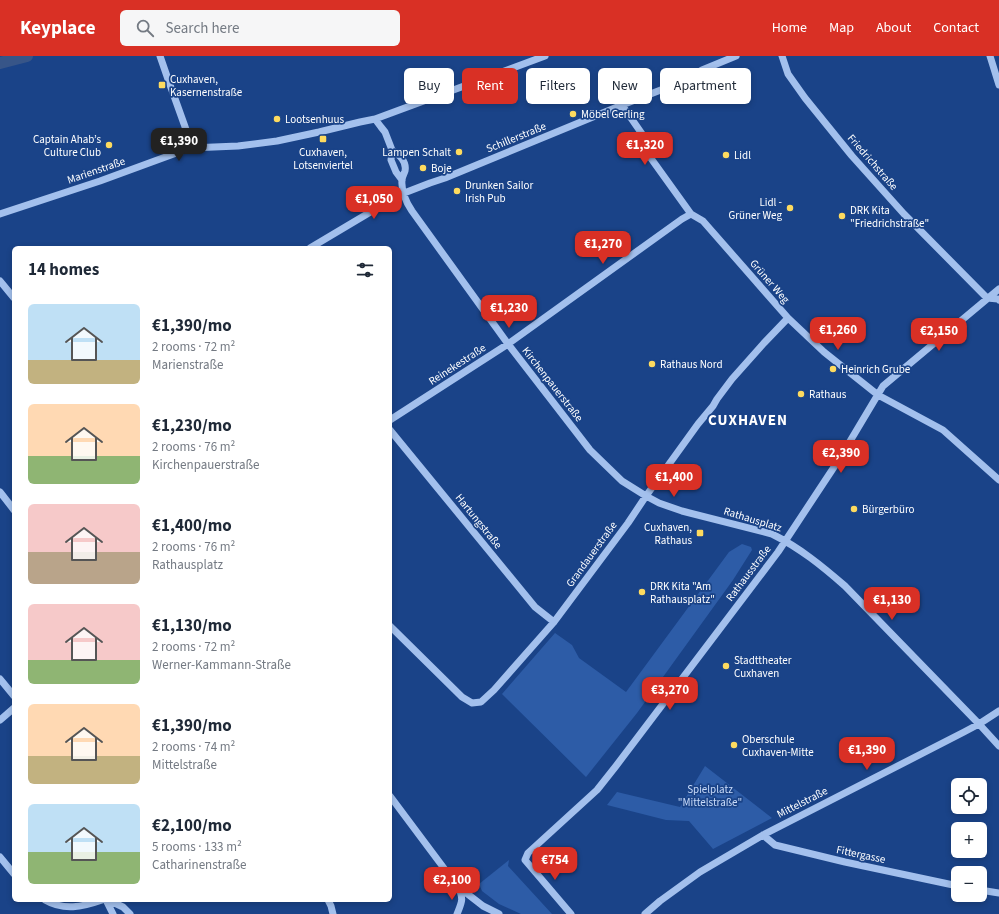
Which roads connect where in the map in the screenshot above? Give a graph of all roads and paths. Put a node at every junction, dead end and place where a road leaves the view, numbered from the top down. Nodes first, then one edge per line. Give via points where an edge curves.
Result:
1 (160, 56) edge
2 (545, 56) edge
3 (736, 56) edge
4 (782, 56) edge
5 (990, 56) edge
6 (999, 85) edge
7 (622, 105) junction
8 (375, 119) junction
9 (190, 148) junction
10 (392, 150) junction
11 (402, 180) junction
12 (403, 193) junction
13 (0, 214) edge
14 (691, 214) junction
15 (313, 246) edge
16 (0, 281) edge
17 (999, 289) edge
18 (12, 296) edge
19 (987, 298) junction
20 (999, 300) edge
21 (788, 318) junction
22 (508, 344) junction
23 (878, 395) junction
24 (392, 419) edge
25 (392, 432) edge
26 (999, 480) edge
27 (0, 492) edge
28 (646, 496) junction
29 (12, 507) edge
30 (786, 541) junction
31 (554, 622) junction
32 (392, 628) edge
33 (0, 679) edge
34 (12, 694) edge
35 (12, 710) edge
36 (999, 711) edge
37 (0, 720) edge
38 (979, 724) junction
39 (999, 746) edge
40 (392, 799) edge
41 (763, 835) junction
42 (0, 857) edge
43 (12, 872) edge
44 (951, 885) edge
45 (458, 887) junction
46 (987, 891) edge
47 (999, 893) edge
48 (49, 902) edge
49 (96, 902) edge
50 (108, 902) edge
51 (112, 902) edge
52 (329, 902) edge
53 (113, 914) edge
54 (130, 914) edge
55 (332, 914) edge
56 (457, 914) edge
57 (499, 914) edge
58 (571, 914) edge
59 (645, 914) edge

1 - 9 street via 188,135
2 - 8 street, Marienstraße
3 - 7 street, Schillerstraße via 702,70 684,81
4 - 19 street, Friedrichstraße via 788,74 852,156 904,214
5 - 6 street
7 - 12 street, Schillerstraße
7 - 14 street, Grüner Weg via 649,144 650,157
8 - 9 street, Marienstraße via 277,141
8 - 10 street via 382,126
9 - 13 street, Marienstraße
10 - 11 street via 391,160
10 - 11 street via 401,156 405,168
11 - 12 street
12 - 15 street, Schillerstraße
12 - 22 street, Kirchenpauerstraße via 412,211
14 - 21 street, Grüner Weg via 703,221
14 - 22 street, Reinekestraße
16 - 18 street
17 - 19 street, Rathausstraße
19 - 20 street
19 - 23 street, Rathausstraße via 883,386
21 - 23 street, Grüner Weg via 824,352
21 - 28 street, Grandauerstraße via 732,379
22 - 24 street, Reinekestraße
22 - 28 street, Kirchenpauerstraße via 590,450 622,481
23 - 26 street, Grüner Weg via 943,430
23 - 30 street, Rathausstraße
25 - 31 street, Hartungstraße via 535,607
27 - 29 street
28 - 30 street, Rathausplatz via 682,511 772,534
28 - 31 street, Grandauerstraße
30 - 38 street, Rathausplatz via 825,568 845,586
30 - 58 street, Rathausstraße via 597,790 528,853 525,860
31 - 32 street, Grandauerstraße via 494,690 481,702 472,703 462,697
33 - 34 street
35 - 37 street
36 - 38 street, Mittelstraße
38 - 39 street, Rathausplatz
38 - 41 street, Mittelstraße
40 - 45 street
41 - 44 street, Fittergasse via 775,845
41 - 59 street, Mittelstraße via 700,872
42 - 43 street
45 - 56 street via 462,896
45 - 57 street via 483,906
46 - 47 street
48 - 49 street via 70,907
50 - 53 street
51 - 54 street via 123,907
52 - 55 street

